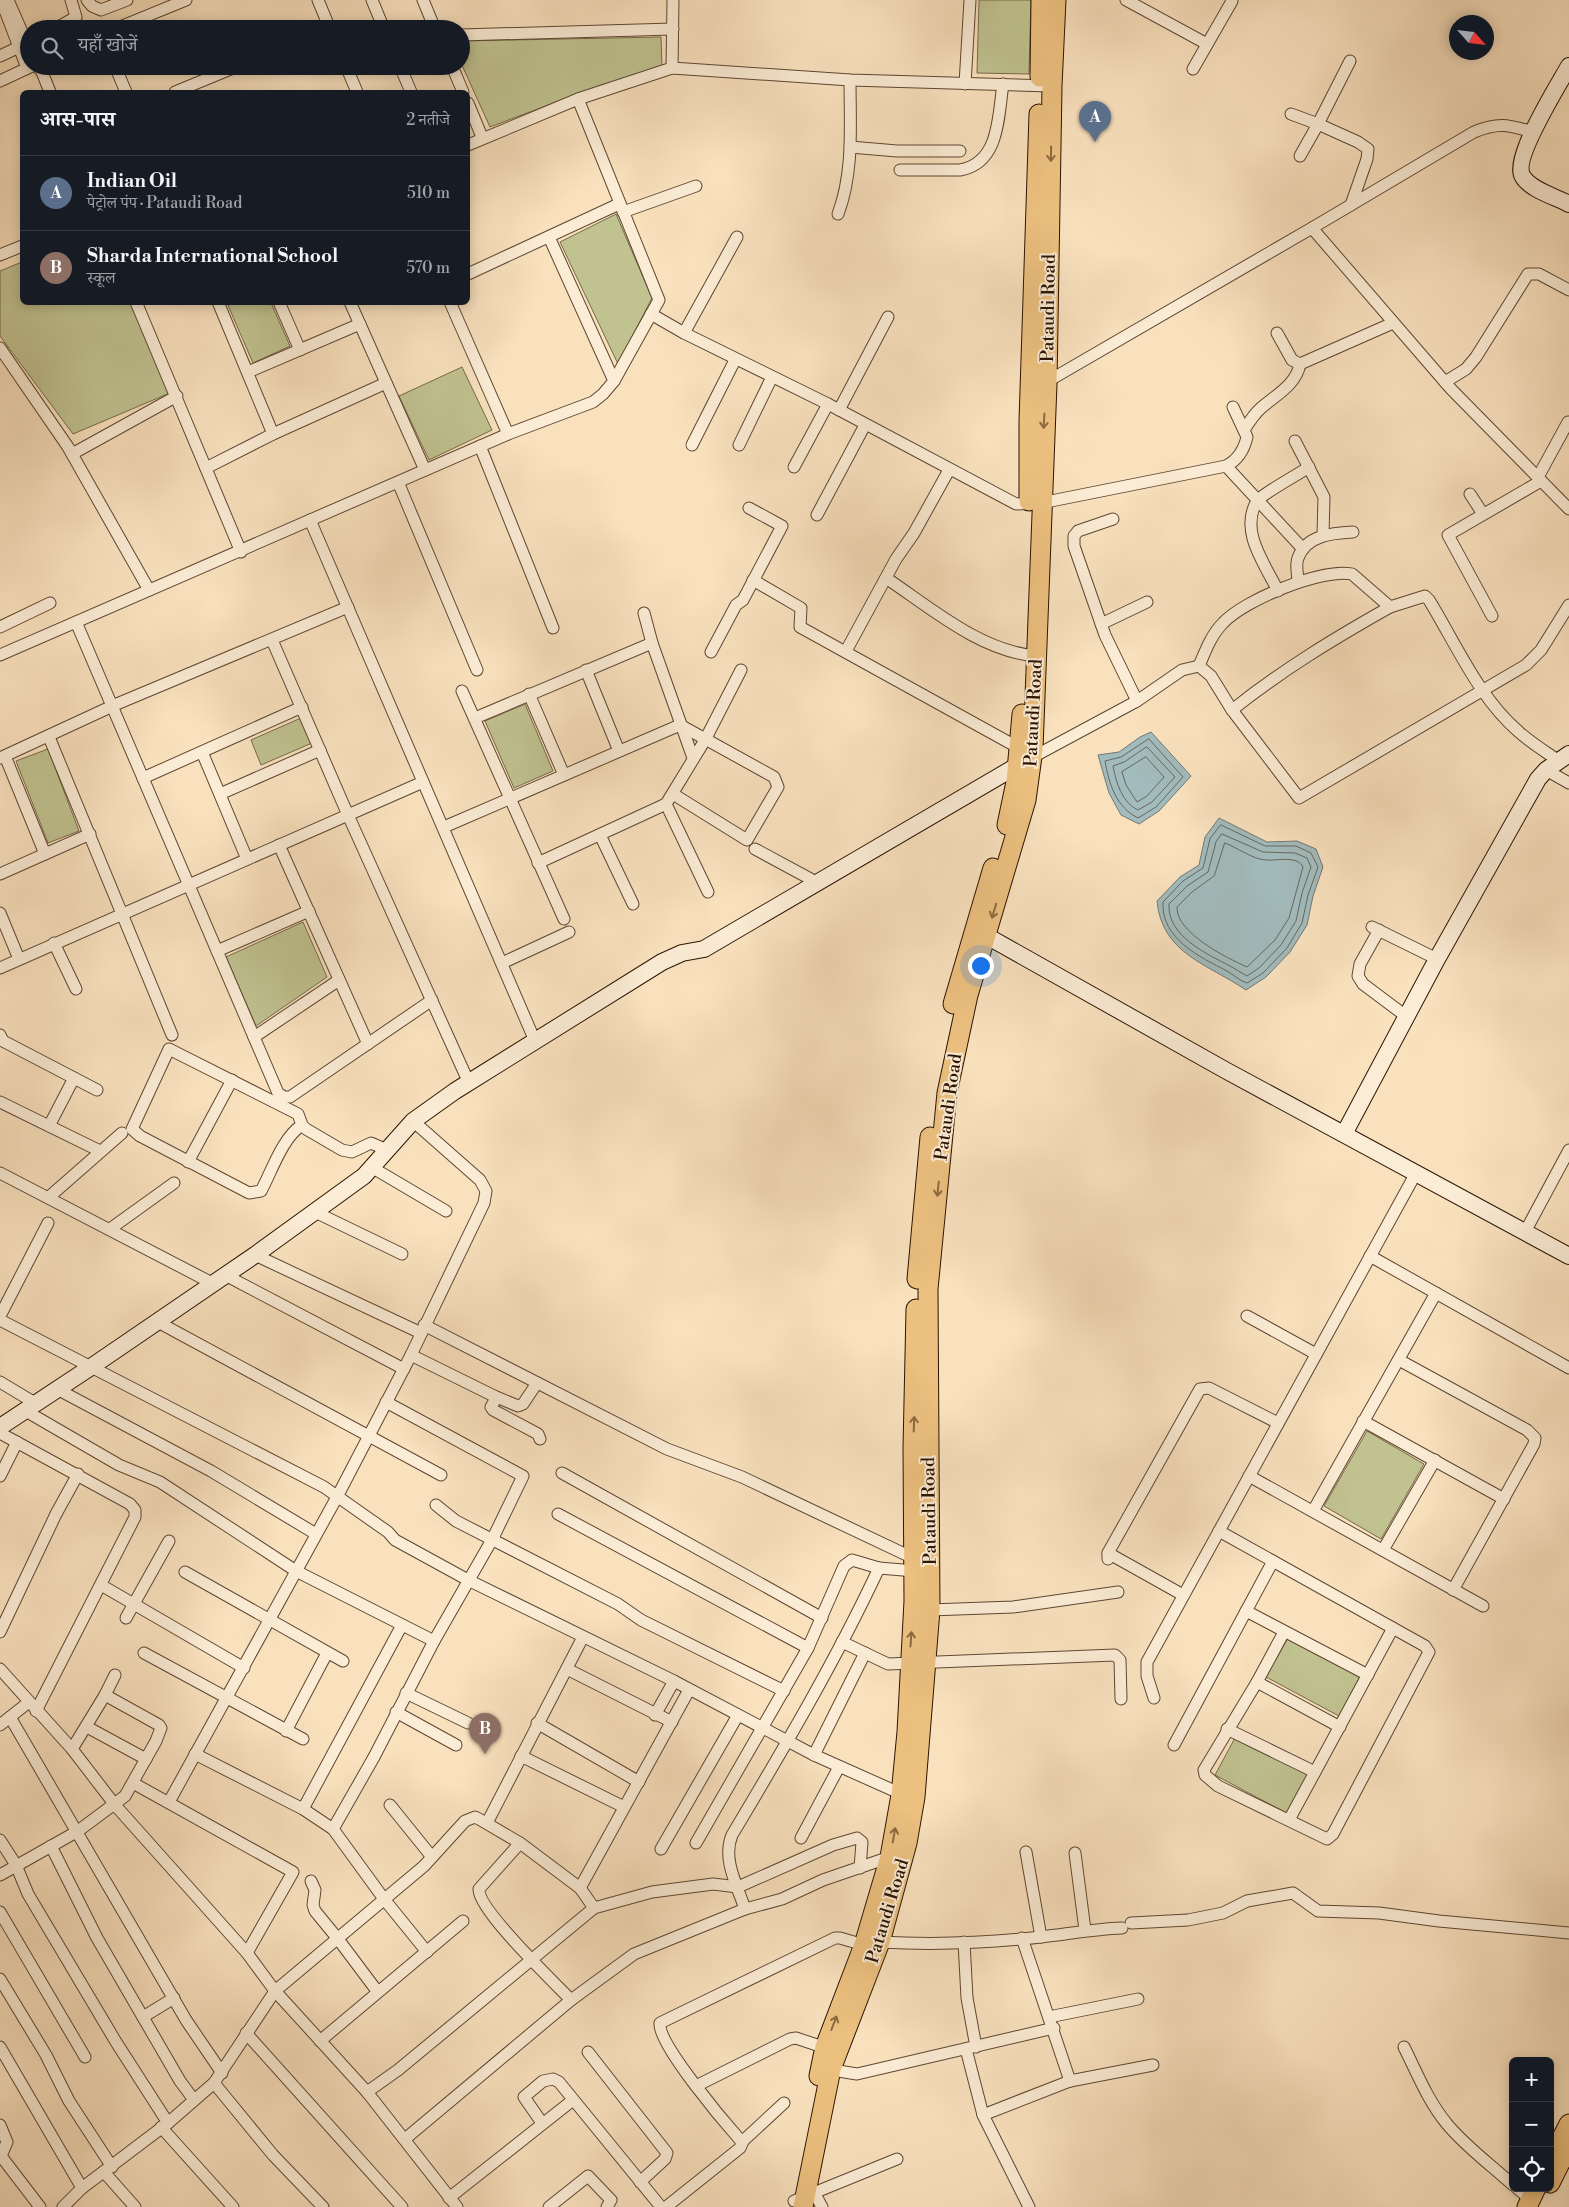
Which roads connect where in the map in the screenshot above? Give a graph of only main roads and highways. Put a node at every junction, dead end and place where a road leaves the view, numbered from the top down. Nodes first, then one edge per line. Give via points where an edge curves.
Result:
1 (1041, 0) edge
2 (1056, 0) edge
3 (1046, 86) junction
4 (922, 1341) junction
5 (918, 1664) junction
6 (908, 1796) junction
7 (870, 1941) junction
8 (1569, 2124) edge
9 (1569, 2146) edge
10 (1554, 2153) edge
11 (1554, 2175) edge
12 (802, 2201) edge

1 - 3 main road
2 - 3 main road
3 - 4 main road via 1039,384 1029,421 1035,504 1023,756 980,932 955,993 931,1128 919,1246
5 -> 4 main road via 914,1565
4 - 5 main road, Pataudi Road via 930,1610
5 - 6 main road via 908,1732
7 -> 6 main road
6 - 7 main road, Pataudi Road via 907,1843
7 - 12 main road via 826,2069
8 - 10 main road
9 - 11 main road

